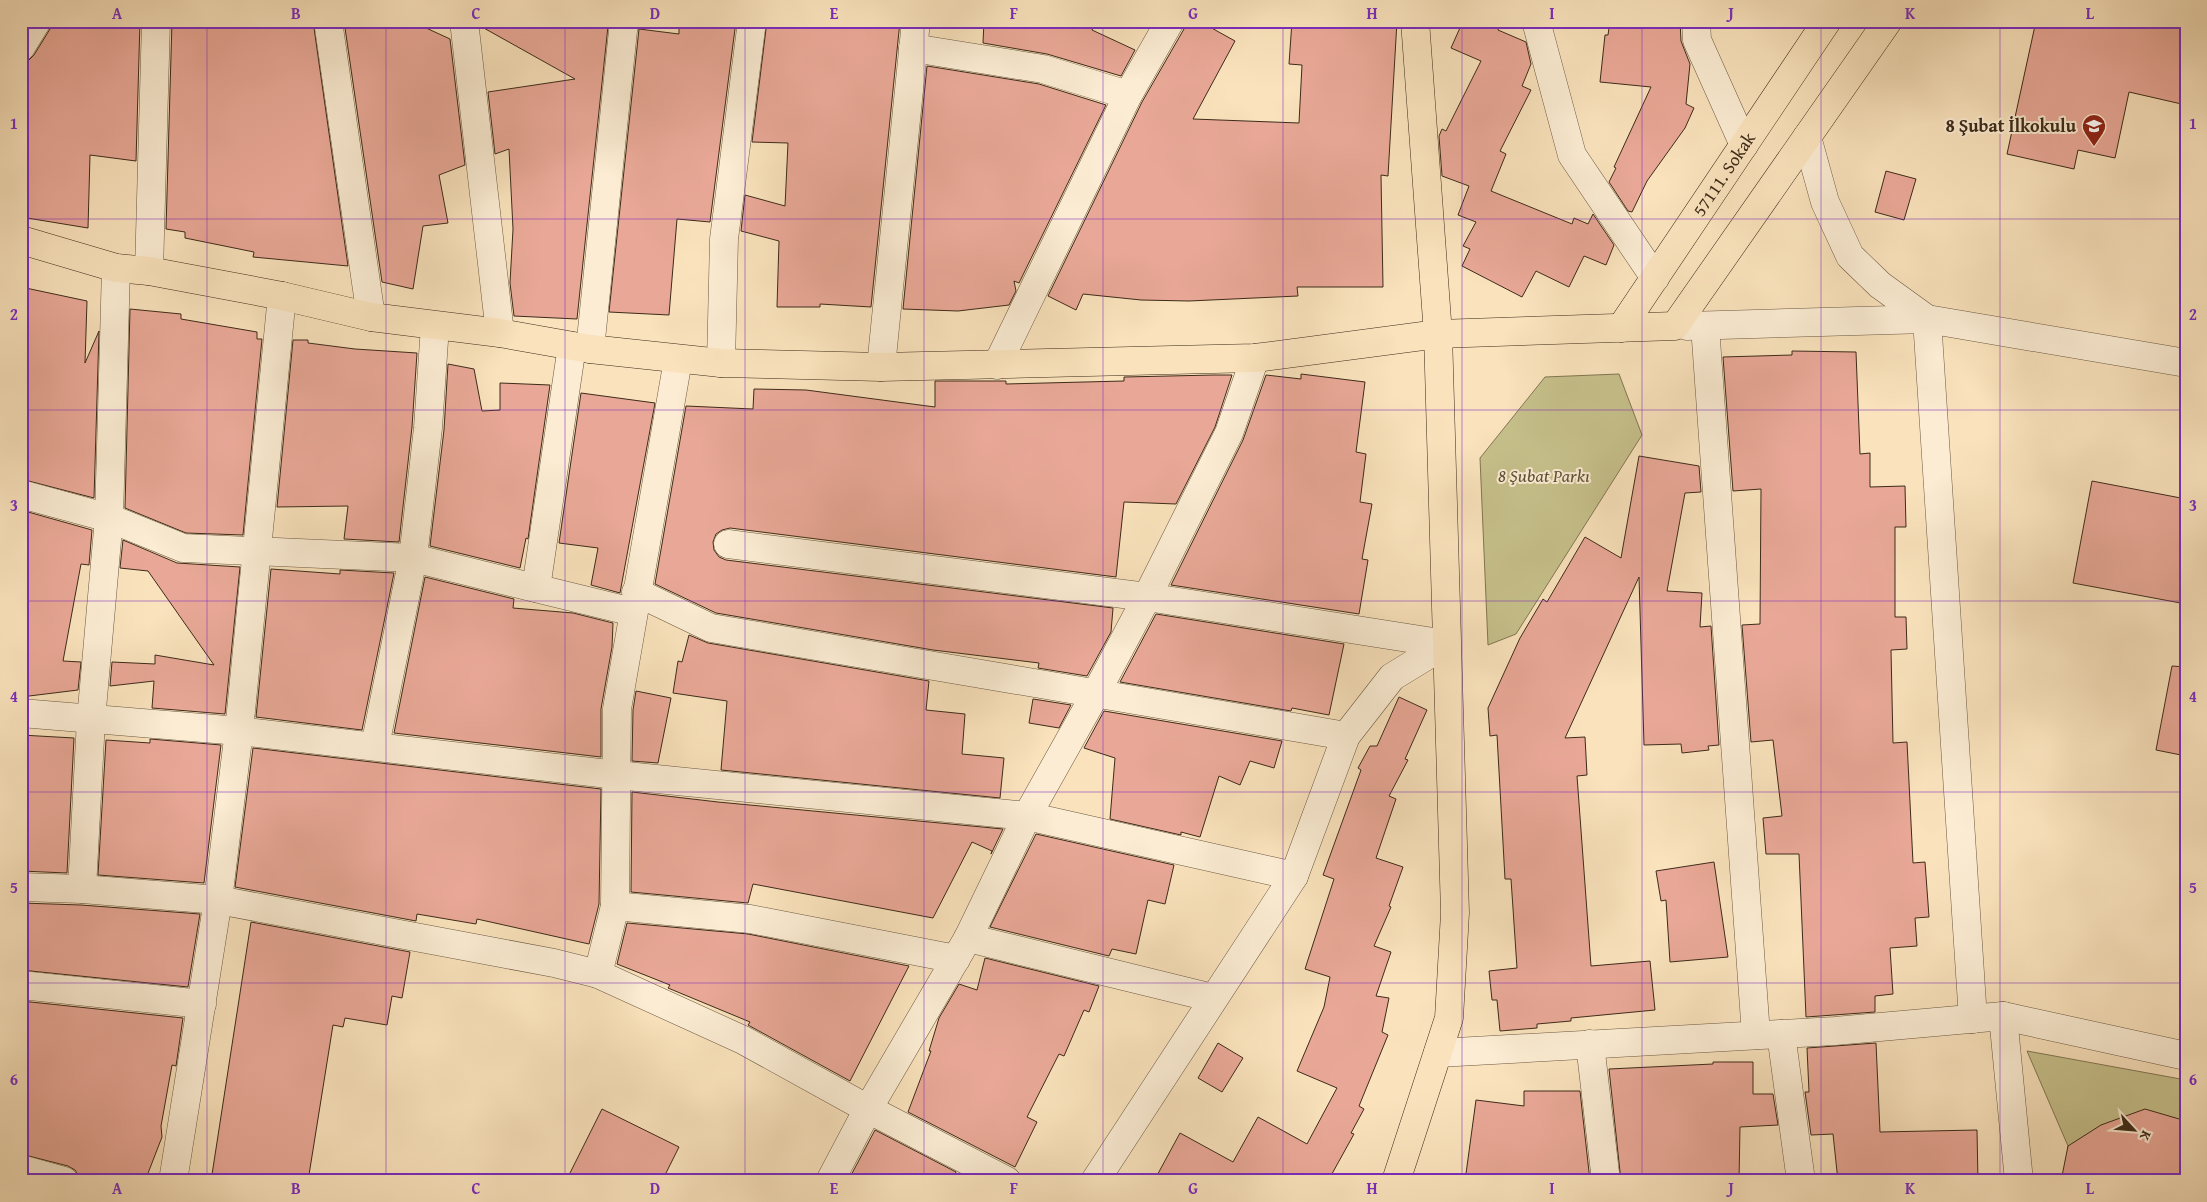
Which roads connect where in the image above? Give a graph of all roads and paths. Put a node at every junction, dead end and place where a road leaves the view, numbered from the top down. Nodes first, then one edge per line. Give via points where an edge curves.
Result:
1 (37, 21) edge
2 (156, 21) edge
3 (328, 21) edge
4 (464, 21) edge
5 (624, 21) edge
6 (752, 21) edge
7 (916, 21) edge
8 (1170, 21) edge
9 (1416, 21) edge
10 (1536, 21) edge
11 (1696, 21) edge
12 (1827, 21) edge
13 (1888, 21) edge
14 (21, 47) edge
15 (913, 48) junction
16 (1128, 95) junction
17 (1807, 137) junction
18 (1744, 145) junction
19 (21, 240) edge
20 (116, 268) junction
21 (149, 271) junction
22 (1655, 278) junction
23 (282, 296) junction
24 (371, 317) junction
25 (1927, 319) junction
26 (434, 326) junction
27 (1675, 326) junction
28 (1706, 326) junction
29 (1621, 328) junction
30 (500, 333) junction
31 (1438, 334) junction
32 (581, 348) junction
33 (1255, 358) junction
34 (678, 360) junction
35 (721, 363) junction
36 (2186, 363) edge
37 (997, 365) junction
38 (881, 367) junction
39 (21, 494) edge
40 (109, 518) junction
41 (728, 544) dead end
42 (256, 552) junction
43 (414, 558) junction
44 (536, 588) junction
45 (1147, 597) junction
46 (635, 602) junction
47 (1446, 644) junction
48 (1096, 693) junction
49 (21, 713) edge
50 (91, 720) junction
51 (239, 731) junction
52 (1346, 736) junction
53 (375, 746) junction
54 (617, 775) junction
55 (1027, 816) junction
56 (1294, 876) junction
57 (21, 888) edge
58 (82, 889) junction
59 (218, 900) junction
60 (615, 906) junction
61 (962, 949) junction
62 (598, 974) junction
63 (21, 986) edge
64 (1213, 998) junction
65 (202, 1004) junction
66 (2003, 1016) junction
67 (1972, 1018) junction
68 (1769, 1035) junction
69 (1590, 1044) junction
70 (1438, 1053) junction
71 (2186, 1056) edge
72 (868, 1109) junction
73 (21, 1169) edge
74 (64, 1181) edge
75 (174, 1181) edge
76 (830, 1181) edge
77 (1007, 1181) edge
78 (1095, 1181) edge
79 (1396, 1181) edge
80 (1606, 1181) edge
81 (1801, 1181) edge
82 (2019, 1181) edge

1 - 14 street
2 - 21 street
3 - 24 street
4 - 30 street
5 - 32 street
6 - 35 street via 724,238
7 - 15 street
8 - 16 street
9 - 31 main road
10 - 22 street via 1572,155
11 - 18 street via 1697,40
12 - 18 main road, 57111. Sokak
13 - 17 main road
15 - 16 street via 1043,69
15 - 38 street
16 - 37 street
17 - 25 street via 1825,202 1850,256 1880,286
17 - 27 main road
18 - 22 main road, 57111. Sokak
19 - 20 main road
20 - 21 main road
20 - 40 street
21 - 23 main road
22 - 29 main road, 57111. Sokak
23 - 24 main road
23 - 42 street
24 - 26 main road
25 - 28 street
25 - 36 street
25 - 67 street
26 - 30 main road
26 - 43 street via 428,428
27 - 28 street
27 - 29 main road
28 - 68 street
29 - 31 main road
30 - 32 main road
31 - 33 main road
31 - 47 main road
32 - 34 main road
32 - 44 street
33 - 37 main road
33 - 45 street via 1229,433
34 - 35 main road
34 - 46 street
35 - 38 main road
37 - 38 main road
39 - 40 street
40 - 42 street via 182,548
40 - 50 street
41 - 45 street
42 - 43 street
42 - 51 street
43 - 44 street
43 - 53 street
44 - 46 street
45 - 47 street
45 - 48 street
46 - 48 street via 711,628
46 - 54 street via 617,709
47 - 52 street via 1392,677
47 - 70 main road via 1455,913 1449,1018
48 - 52 street
48 - 55 street
49 - 50 street
50 - 51 street
50 - 58 street
51 - 53 street
51 - 59 street
52 - 56 street
53 - 54 street
54 - 55 street
54 - 60 street
55 - 56 street
55 - 61 street
56 - 64 street
57 - 58 street
58 - 59 street
59 - 62 street
59 - 65 street
60 - 61 street via 750,919
60 - 62 street
61 - 64 street
61 - 72 street
62 - 72 street via 743,1040
63 - 65 street
64 - 78 street
65 - 75 street
66 - 67 street
66 - 71 street
66 - 82 street
67 - 68 street
68 - 69 street
68 - 81 street
69 - 70 street
69 - 80 street
70 - 79 main road
72 - 76 street
72 - 77 street
73 - 74 street

